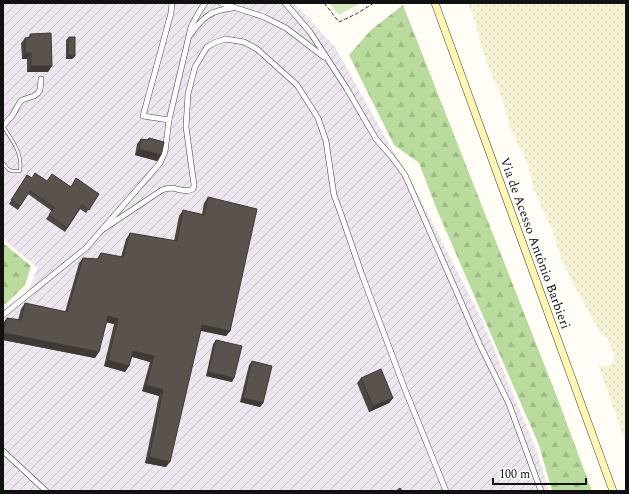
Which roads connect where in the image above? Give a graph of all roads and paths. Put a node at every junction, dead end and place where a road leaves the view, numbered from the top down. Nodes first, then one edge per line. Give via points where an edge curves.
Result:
1 (172, 3) edge
2 (205, 3) edge
3 (221, 3) edge
4 (285, 3) edge
5 (324, 3) edge
6 (374, 3) edge
7 (435, 3) edge
8 (235, 7) junction
9 (188, 38) junction
10 (328, 60) junction
11 (41, 79) dead end
12 (169, 120) junction
13 (3, 126) edge
14 (3, 163) edge
15 (102, 230) junction
16 (3, 315) edge
17 (3, 450) edge
18 (46, 491) edge
19 (446, 491) edge
20 (541, 491) edge
21 (613, 491) edge

1 - 12 street via 143,116
2 - 9 street via 195,18
3 - 8 street
4 - 10 street via 310,32
5 - 6 path via 339,22
7 - 21 main road, Via de Acesso Antônio Barbieri
8 - 9 street via 210,14 196,26
8 - 10 street via 286,28
9 - 12 street
10 - 20 street via 376,139 405,175 480,345 509,404
11 - 13 street via 38,93 22,100
12 - 15 street via 165,152 160,163
13 - 14 lane via 22,164 20,171 14,172
15 - 16 street via 86,248
15 - 19 street via 162,190 193,189 186,127 188,94 195,67 207,47 226,39 244,42 257,49 297,85 318,118 326,141 333,188 341,214 404,387
17 - 18 street

